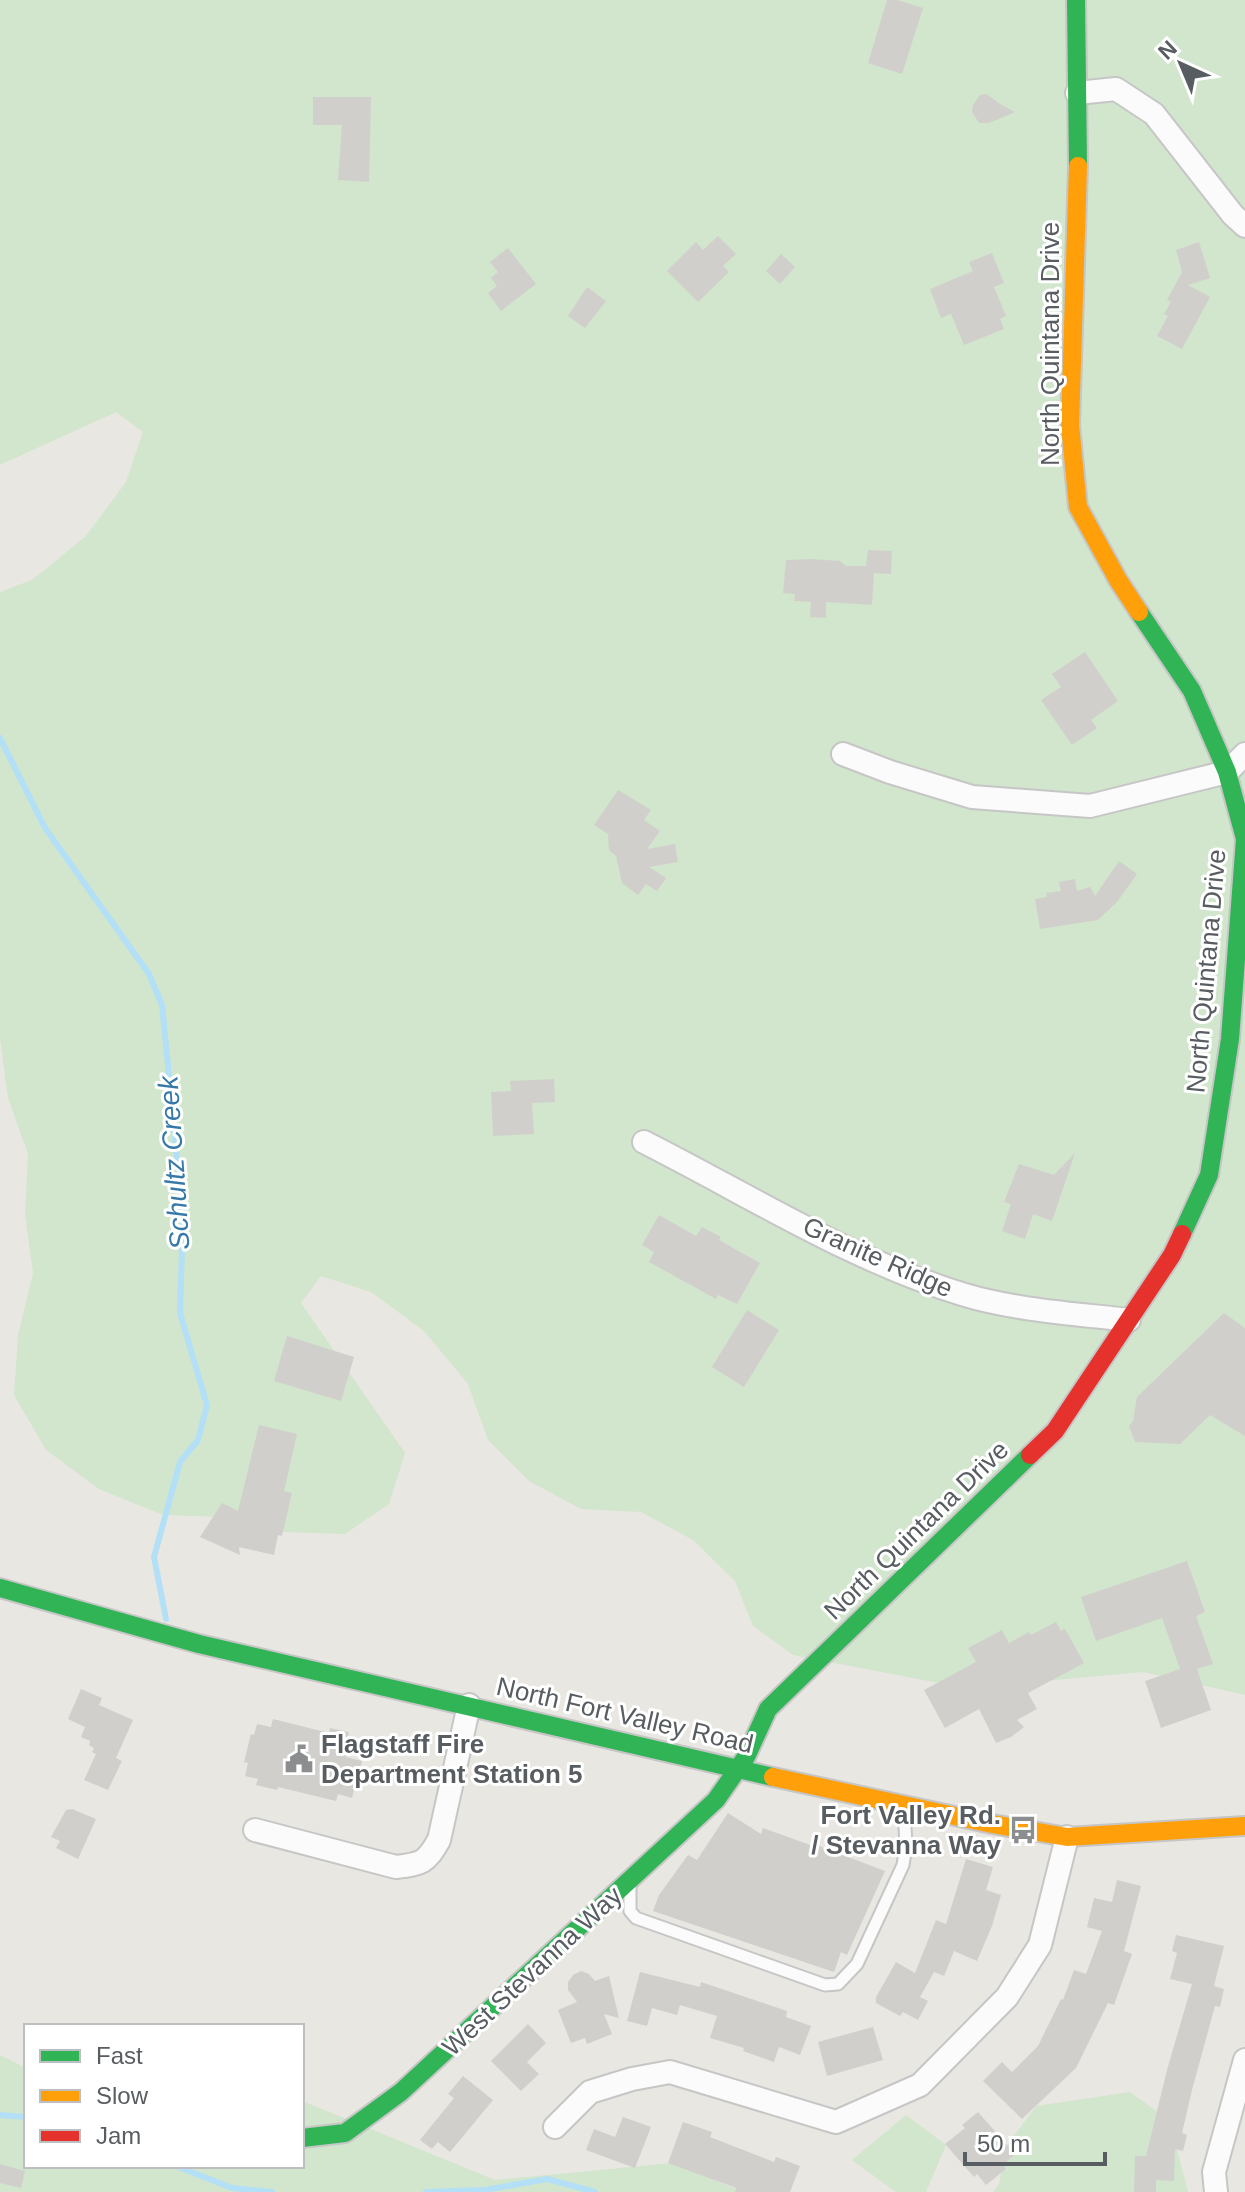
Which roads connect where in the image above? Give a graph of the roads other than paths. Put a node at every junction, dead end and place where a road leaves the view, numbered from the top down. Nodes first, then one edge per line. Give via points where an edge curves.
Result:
1 (1076, 0) edge
2 (1077, 93) junction
3 (1245, 226) edge
4 (843, 754) dead end
5 (1245, 754) edge
6 (1227, 772) junction
7 (644, 1142) dead end
8 (1129, 1320) junction
9 (0, 1588) edge
10 (469, 1705) junction
11 (740, 1769) junction
12 (904, 1807) junction
13 (1245, 1826) edge
14 (255, 1830) dead end
15 (1067, 1837) junction
16 (630, 1881) junction
17 (1245, 2060) edge
18 (555, 2127) dead end
19 (304, 2138) edge
20 (1216, 2192) edge

1 - 2 street, North Quintana Drive
2 - 3 street via 1116,89 1154,114
2 - 6 street, North Quintana Drive via 1070,425 1078,507 1118,580 1192,691
4 - 6 street via 972,797 1090,806
5 - 6 street
6 - 8 street, North Quintana Drive via 1245,839 1230,1039 1209,1175 1172,1255
7 - 8 street, Granite Ridge via 857,1254 966,1295
8 - 11 street, North Quintana Drive via 1055,1431 768,1709
9 - 10 street, North Fort Valley Road via 199,1644
10 - 11 street, North Fort Valley Road
10 - 14 street via 439,1840 428,1859 396,1867
11 - 12 street, North Fort Valley Road
11 - 16 street, West Stevanna Way via 716,1800
12 - 15 street, North Fort Valley Road
12 - 16 lane via 903,1865 857,1964 838,1984 825,1985 636,1918 630,1911
13 - 15 street, North Fort Valley Road
15 - 18 street via 1040,1945 1007,1997 920,2085 836,2122 670,2072 590,2092
16 - 19 street, West Stevanna Way via 401,2092 345,2133
17 - 20 street via 1214,2172

